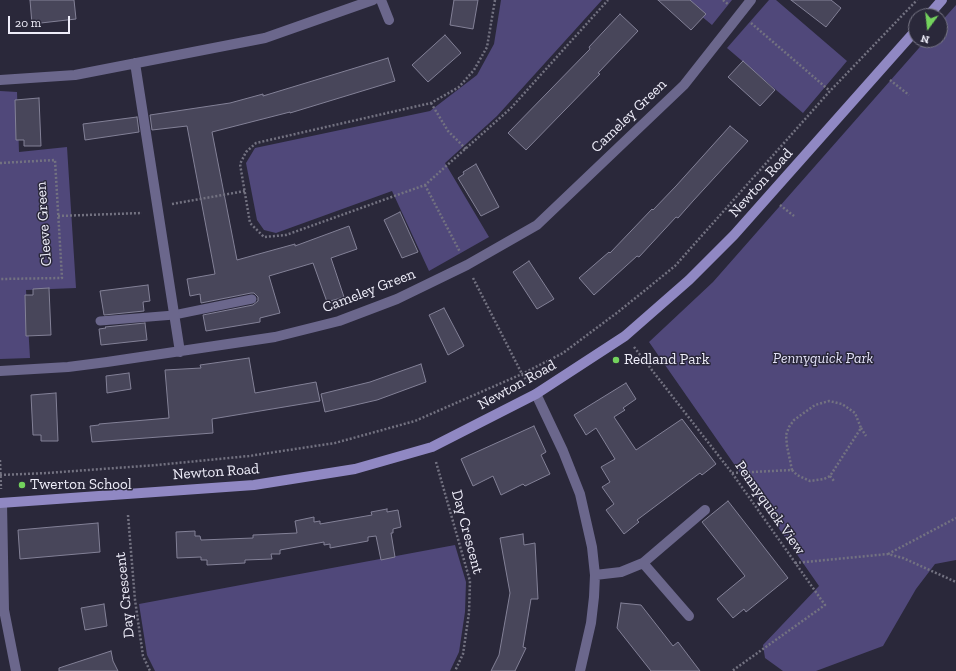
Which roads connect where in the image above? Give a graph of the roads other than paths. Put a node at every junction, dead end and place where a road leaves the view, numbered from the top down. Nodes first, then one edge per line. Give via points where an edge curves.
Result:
1 (373, 0) edge
2 (381, 0) edge
3 (751, 0) edge
4 (942, 0) edge
5 (935, 8) edge
6 (389, 20) dead end
7 (908, 39) edge
8 (135, 63) junction
9 (0, 80) edge
10 (252, 299) dead end
11 (174, 315) junction
12 (100, 321) dead end
13 (180, 352) junction
14 (0, 372) edge
15 (536, 394) junction
16 (1, 503) edge
17 (705, 510) dead end
18 (643, 563) junction
19 (595, 575) junction
20 (689, 616) dead end
21 (3, 620) edge
22 (16, 671) edge
23 (580, 671) edge

1 - 8 street via 265,38
2 - 6 street
3 - 13 street, Cameley Green via 684,85 537,225 467,265 397,299 339,321 275,337
4 - 5 street
7 - 15 street, Newton Road via 734,235 683,285 625,336
8 - 9 street via 75,75
8 - 11 street
10 - 11 lane
11 - 12 lane
11 - 13 street
13 - 14 street via 68,367
15 - 16 street, Newton Road via 432,446 355,469 254,485
15 - 19 street via 580,494 592,547
16 - 21 street
17 - 18 street
18 - 19 street via 621,572
18 - 20 street
19 - 23 street via 591,623
21 - 22 street

